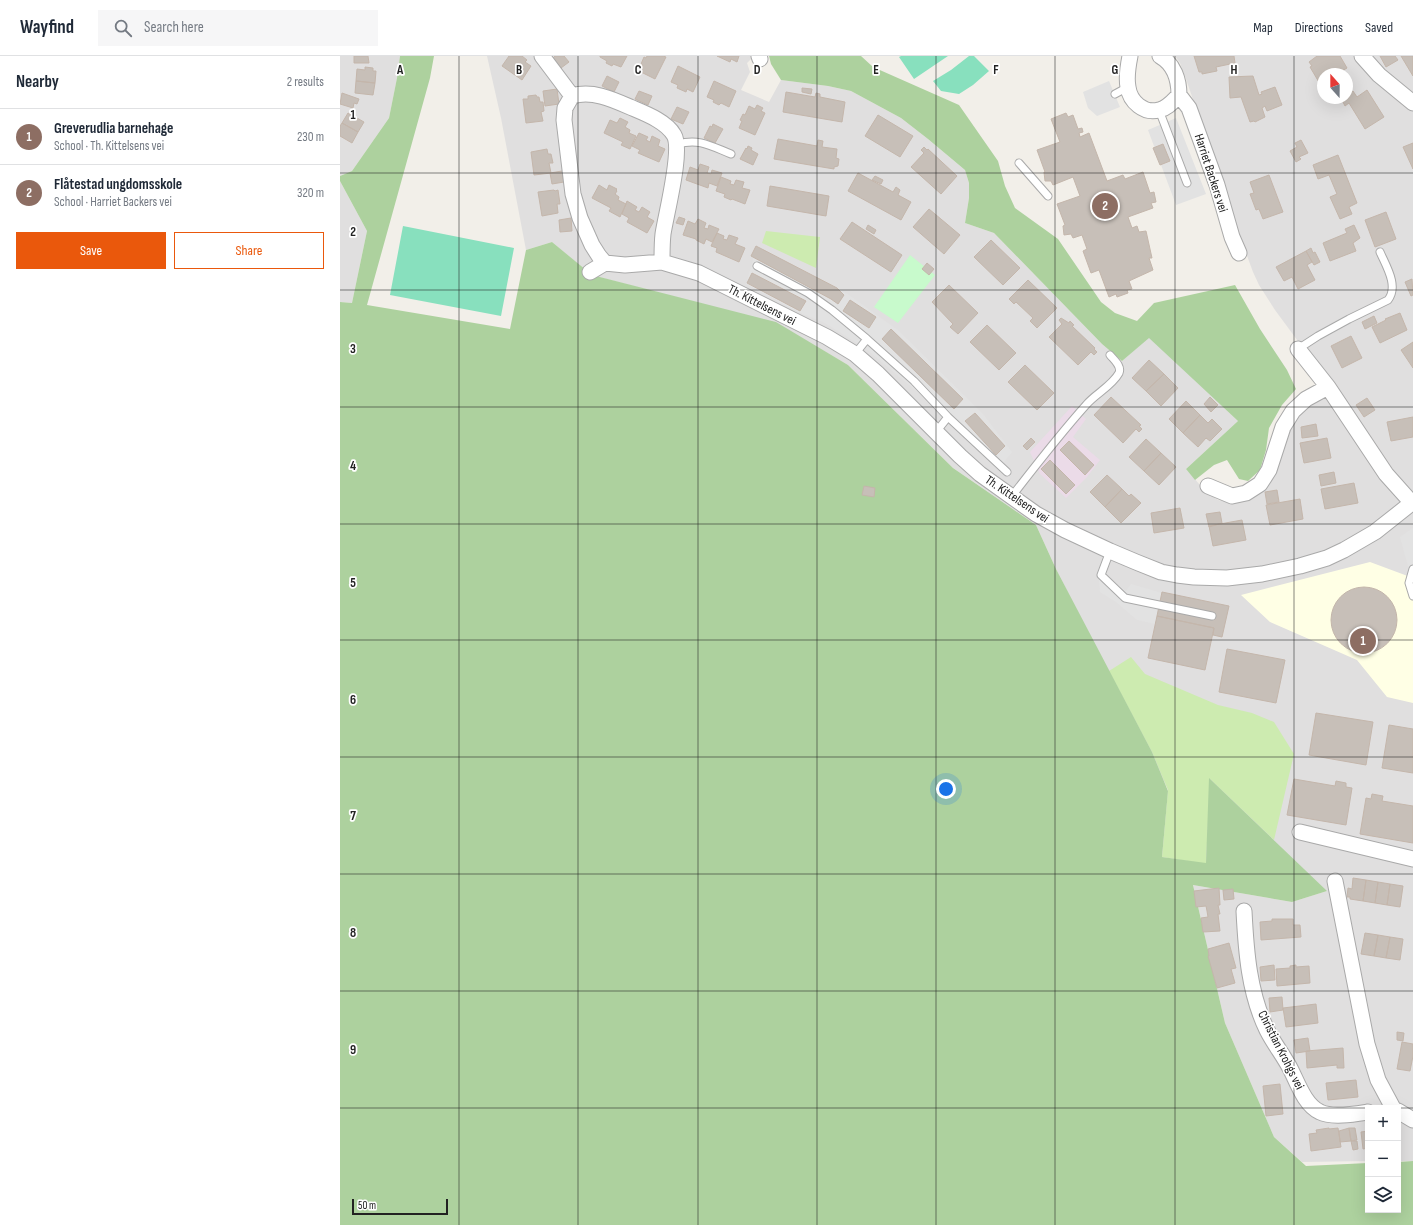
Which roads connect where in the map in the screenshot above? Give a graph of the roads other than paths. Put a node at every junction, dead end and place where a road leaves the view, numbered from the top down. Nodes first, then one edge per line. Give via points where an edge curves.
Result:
1 (542, 56) edge
2 (1130, 56) edge
3 (1160, 56) edge
4 (1362, 56) edge
5 (1179, 95) junction
6 (572, 96) junction
7 (1413, 103) edge
8 (1159, 110) junction
9 (678, 144) junction
10 (731, 154) dead end
11 (1019, 163) dead end
12 (1187, 183) dead end
13 (1048, 196) dead end
14 (1380, 252) dead end
15 (1239, 253) dead end
16 (662, 262) junction
17 (605, 263) junction
18 (758, 266) dead end
19 (590, 272) dead end
20 (867, 339) junction
21 (1298, 349) joint
22 (854, 354) junction
23 (1110, 355) dead end
24 (1328, 387) junction
25 (948, 417) junction
26 (936, 432) junction
27 (1007, 472) dead end
28 (1208, 486) dead end
29 (1012, 496) junction
30 (1413, 504) edge
31 (1110, 551) junction
32 (1413, 568) edge
33 (1413, 596) edge
34 (1212, 616) dead end
35 (1300, 832) dead end
36 (1413, 859) edge
37 (1335, 881) dead end
38 (1244, 910) dead end
39 (1390, 1105) edge
40 (1365, 1112) edge
41 (1401, 1113) edge
42 (1413, 1120) edge

1 - 6 street
2 - 8 street via 1121,91 1144,109
3 - 5 street, Harriet Backers vei via 1174,70 1179,84
4 - 7 street via 1378,75
5 - 8 street
5 - 15 street, Harriet Backers vei via 1189,108
6 - 9 street via 594,94 654,118 674,134
6 - 17 street via 565,108 564,120 573,194 592,245
8 - 12 lane
9 - 10 lane via 699,142
9 - 16 street via 663,236
11 - 13 lane
14 - 21 lane via 1394,286 1392,296
16 - 17 street, Th. Kittelsens vei via 626,265
16 - 22 street, Th. Kittelsens vei via 699,273 826,337
17 - 19 street
18 - 20 lane via 808,293
20 - 22 lane
20 - 25 lane via 914,381
21 - 24 street
22 - 26 street, Th. Kittelsens vei via 878,374
23 - 29 lane via 1118,364 1118,373 1087,404
24 - 28 street via 1306,399 1293,411 1283,427 1269,470 1260,484 1246,493 1232,496
24 - 30 street via 1386,474
25 - 26 lane
25 - 27 lane
26 - 29 street, Th. Kittelsens vei via 980,474
29 - 31 street, Th. Kittelsens vei via 1065,530
30 - 31 street, Th. Kittelsens vei via 1375,532 1344,550 1300,566 1262,574 1227,578 1177,575 1161,572
31 - 34 lane via 1101,575 1125,598
32 - 33 lane via 1409,583
35 - 36 street
37 - 39 street via 1367,1044 1378,1080
38 - 40 street, Christian Krohgs vei via 1246,950 1255,998 1268,1030 1305,1098 1321,1113 1346,1115
41 - 42 street

